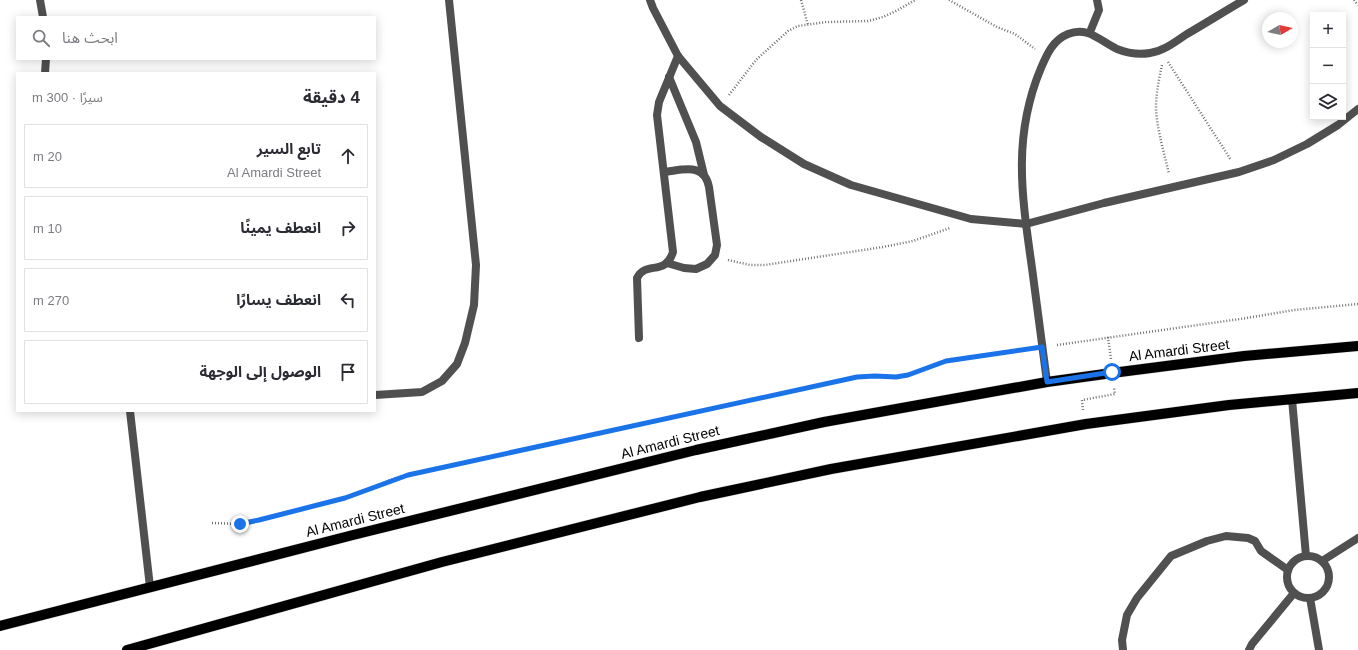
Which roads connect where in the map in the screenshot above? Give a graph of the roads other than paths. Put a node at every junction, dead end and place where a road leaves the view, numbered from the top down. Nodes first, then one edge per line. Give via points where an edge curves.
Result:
1 (40, 0) edge
2 (449, 0) edge
3 (650, 0) edge
4 (1097, 0) edge
5 (1244, 0) edge
6 (43, 16) edge
7 (1090, 32) junction
8 (678, 56) junction
9 (46, 60) edge
10 (45, 72) edge
11 (669, 77) junction
12 (1358, 110) edge
13 (664, 172) junction
14 (704, 175) junction
15 (1026, 224) junction
16 (667, 263) junction
17 (640, 338) dead end
18 (1358, 346) edge
19 (1047, 382) junction
20 (1358, 393) edge
21 (376, 395) edge
22 (1292, 399) junction
23 (130, 412) edge
24 (1358, 538) edge
25 (1306, 556) junction
26 (1322, 561) junction
27 (1288, 570) junction
28 (150, 587) junction
29 (1294, 593) junction
30 (1310, 598) junction
31 (0, 626) edge
32 (127, 650) edge
33 (1123, 650) edge
34 (1249, 650) edge
35 (1319, 650) edge

1 - 6 street
2 - 21 street via 476,266 474,305 457,364 442,381 422,392
3 - 8 street
4 - 7 street via 1099,10
5 - 7 street via 1164,52 1133,54 1118,49
7 - 15 street via 1068,33 1059,38 1052,46 1034,84 1022,138 1021,166
8 - 11 street
8 - 15 street via 720,106 761,137 804,164 851,185 971,219
9 - 10 street
11 - 13 street via 659,102 657,115
11 - 14 street via 696,142
12 - 15 street via 1307,144 1274,160 1239,172
13 - 14 street via 693,169
13 - 16 street via 673,252
14 - 16 street via 708,181 716,236 715,255 707,264 696,269
15 - 19 street
16 - 17 street via 643,270 637,278
18 - 19 main road, Al Amardi Street via 1244,356
19 - 28 main road, Al Amardi Street via 824,422 696,450
20 - 22 main road
22 - 25 street
22 - 32 main road via 1086,424 832,469 708,495 442,562
23 - 28 street
24 - 26 street
25 - 26 street via 1315,556
25 - 27 street via 1298,558
26 - 30 street via 1330,575 1328,584 1318,596
27 - 29 street via 1286,578
27 - 33 street via 1262,551 1255,541 1248,538 1226,536 1206,541 1171,556 1137,598 1127,615 1122,640
28 - 31 main road, Al Amardi Street
29 - 30 street
29 - 34 street
30 - 35 street

